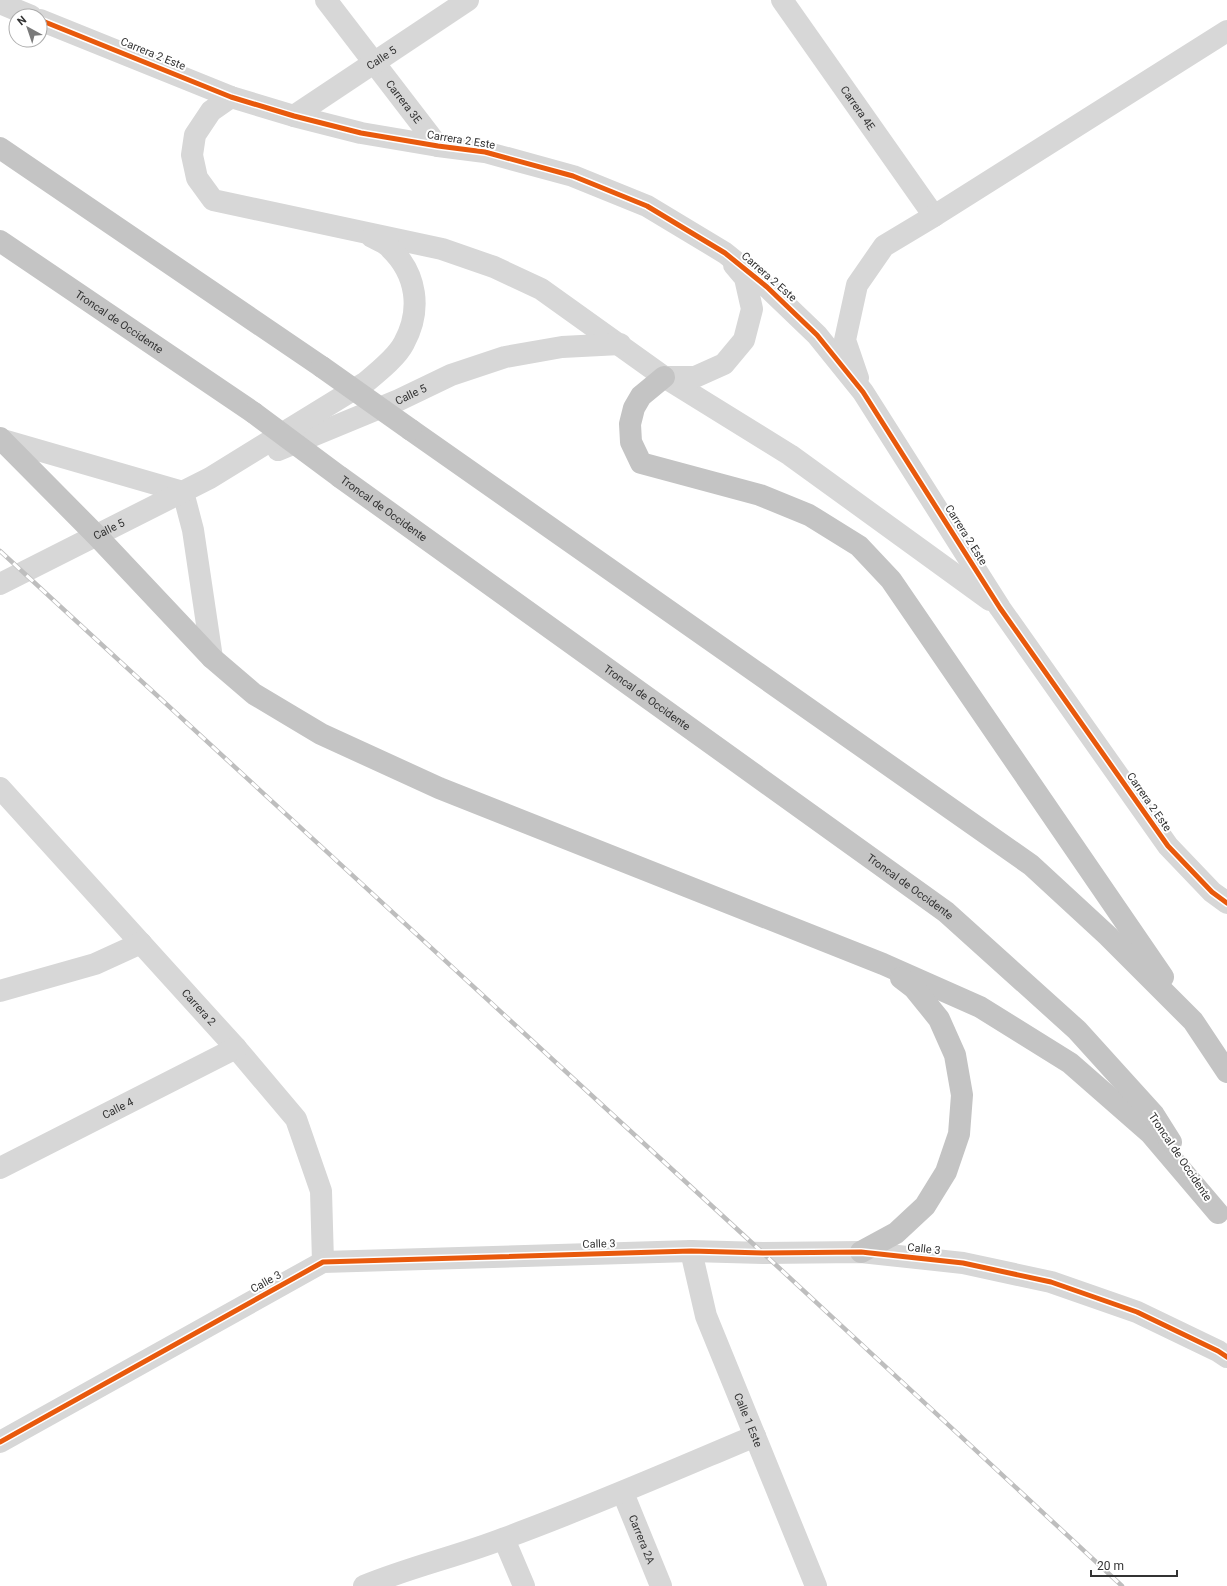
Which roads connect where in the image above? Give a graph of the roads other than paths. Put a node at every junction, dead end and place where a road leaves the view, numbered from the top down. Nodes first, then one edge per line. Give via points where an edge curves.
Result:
1 (326, 0) edge
2 (468, 0) edge
3 (782, 0) edge
4 (0, 3) edge
5 (12, 8) edge
6 (48, 23) edge
7 (1227, 31) edge
8 (374, 63) junction
9 (231, 97) junction
10 (294, 116) junction
11 (438, 146) junction
12 (0, 148) edge
13 (934, 216) junction
14 (341, 228) junction
15 (0, 240) edge
16 (725, 253) junction
17 (620, 344) junction
18 (664, 377) junction
19 (863, 392) junction
20 (1, 439) edge
21 (210, 478) junction
22 (183, 492) junction
23 (97, 536) junction
24 (3, 584) edge
25 (1000, 608) junction
26 (212, 658) junction
27 (5, 801) edge
28 (1227, 903) edge
29 (141, 944) junction
30 (883, 964) junction
31 (0, 991) edge
32 (1193, 1021) junction
33 (236, 1048) junction
34 (1227, 1072) edge
35 (0, 1168) edge
36 (1222, 1220) edge
37 (691, 1251) junction
38 (861, 1252) junction
39 (323, 1262) junction
40 (1227, 1357) edge
41 (755, 1436) junction
42 (0, 1442) edge
43 (623, 1493) junction
44 (504, 1539) junction
45 (390, 1581) edge
46 (364, 1586) edge
47 (524, 1586) edge
48 (662, 1586) edge
49 (816, 1586) edge

1 - 8 street, Carrera 3E
2 - 8 street, Calle 5
3 - 13 street, Carrera 4E
4 - 5 street
6 - 9 street, Carrera 2 Este
7 - 13 street
8 - 10 street, Calle 5
8 - 11 street, Carrera 3E
9 - 10 street, Carrera 2 Este
9 - 14 street via 210,111 195,136 192,155 197,178 213,200
10 - 11 street, Carrera 2 Este via 361,133
11 - 16 street, Carrera 2 Este via 485,152 573,176 647,206
12 - 32 highway, bridge via 322,367 1031,865 1108,936
13 - 19 street via 884,246 857,285 845,340
14 - 17 street via 442,249 494,267 541,289
14 - 21 street, Calle 5 via 370,236 390,247 406,268 415,292 414,319 404,344 366,382
15 - 36 highway, Troncal de Occidente, bridge via 254,413 946,912 1077,1030 1103,1058 1154,1115
16 - 18 street via 745,278 747,286 752,309 744,340 724,364 695,377
16 - 19 street, Carrera 2 Este via 767,287 817,335
17 - 18 street
17 - 21 street, Calle 5 via 562,347 505,357 451,375 399,400
18 - 25 street via 790,455
18 - 32 highway via 641,396 634,408 630,424 631,442 641,463 760,495 809,515 858,546 891,580
19 - 25 street, Carrera 2 Este
20 - 22 street
20 - 23 highway
21 - 22 street, Calle 5
22 - 23 street, Calle 5
22 - 26 street via 193,530
23 - 24 street, Calle 5
23 - 26 highway
25 - 28 street, Carrera 2 Este via 1168,846 1212,892
26 - 30 highway via 254,694 321,734 439,788
27 - 29 street, Carrera 2
29 - 31 street via 95,964
29 - 33 street, Carrera 2
30 - 36 highway via 980,1006 1070,1063 1150,1132
30 - 38 highway via 914,988 939,1019 955,1056 962,1095 959,1134 946,1172 925,1206 896,1233
32 - 34 highway
33 - 35 street, Calle 4
33 - 39 street, Carrera 2 via 296,1119 321,1191
37 - 38 street, Calle 3
37 - 39 street, Calle 3
37 - 41 street, Calle 1 Este via 706,1316
38 - 40 street, Calle 3 via 963,1263 1051,1282 1136,1312
39 - 42 street, Calle 3
41 - 43 street
41 - 49 street, Calle 1 Este
43 - 44 street
43 - 48 street, Carrera 2A
44 - 45 street
44 - 47 street
45 - 46 street

